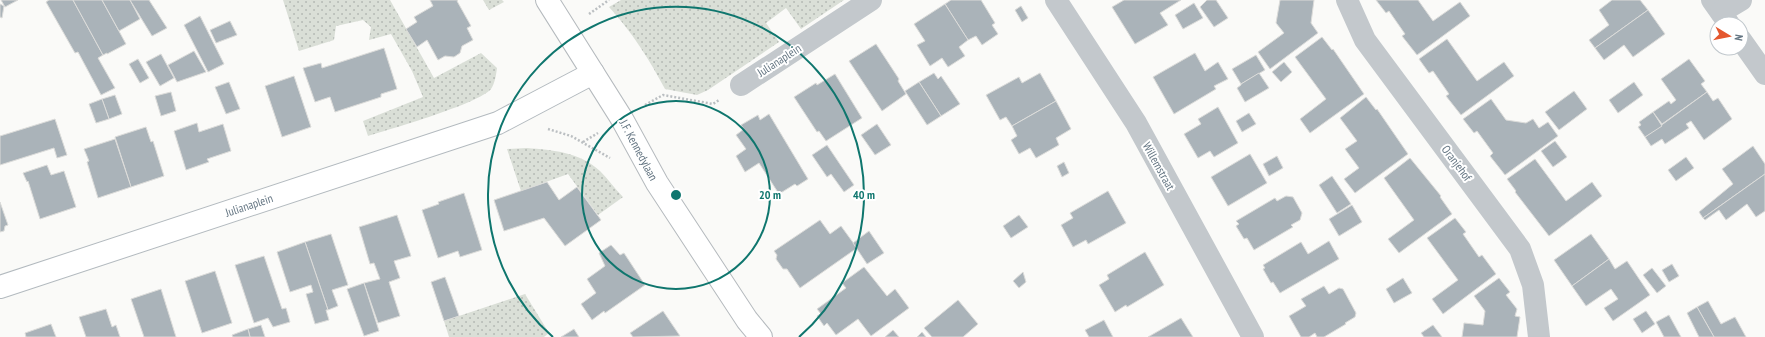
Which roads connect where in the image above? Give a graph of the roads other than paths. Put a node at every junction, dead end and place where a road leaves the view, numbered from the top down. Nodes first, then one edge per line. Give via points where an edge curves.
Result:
1 (546, 0) edge
2 (871, 0) edge
3 (1056, 0) edge
4 (1347, 0) edge
5 (1741, 0) edge
6 (1721, 12) edge
7 (1749, 51) edge
8 (593, 73) junction
9 (1765, 74) edge
10 (741, 85) road end
11 (0, 286) edge
12 (761, 337) edge
13 (1253, 337) edge
14 (1538, 337) edge

1 - 8 street, J.F. Kennedylaan
2 - 10 street, Julianaplein
3 - 13 street, Willemstraat via 1136,124
4 - 14 street, Oranjehof via 1365,40 1520,249 1533,284
5 - 6 street
7 - 9 street
8 - 11 street, Julianaplein via 498,123
8 - 12 street, J.F. Kennedylaan via 622,119 656,183

